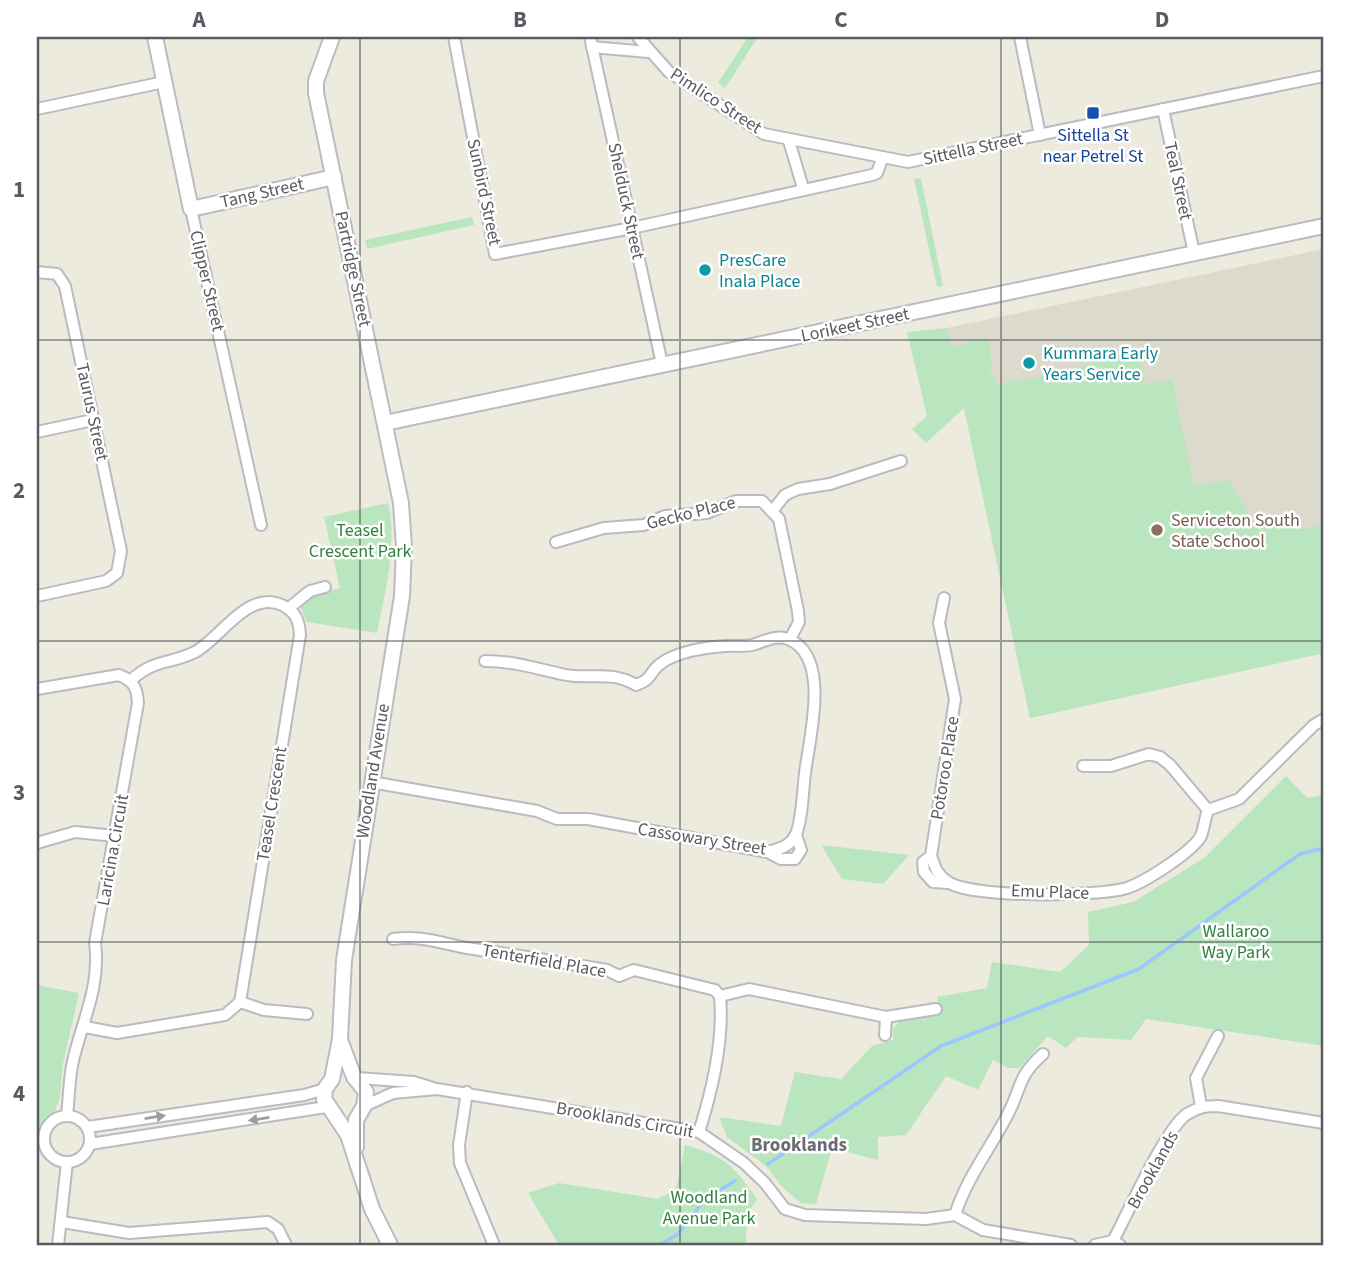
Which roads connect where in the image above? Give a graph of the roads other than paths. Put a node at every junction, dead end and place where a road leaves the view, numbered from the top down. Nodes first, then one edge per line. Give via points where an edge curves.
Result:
1 (155, 37) edge
2 (332, 37) edge
3 (454, 37) edge
4 (638, 37) edge
5 (1020, 37) edge
6 (591, 42) edge
7 (648, 52) junction
8 (1324, 76) edge
9 (164, 82) junction
10 (37, 109) edge
11 (1163, 109) junction
12 (1040, 135) junction
13 (789, 141) junction
14 (882, 159) junction
15 (334, 177) junction
16 (803, 188) junction
17 (191, 209) junction
18 (1324, 226) edge
19 (632, 228) junction
20 (1194, 253) junction
21 (37, 272) edge
22 (662, 364) junction
23 (93, 421) junction
24 (385, 423) junction
25 (37, 432) edge
26 (901, 461) dead end
27 (401, 503) joint
28 (773, 510) junction
29 (261, 525) dead end
30 (556, 542) dead end
31 (325, 587) dead end
32 (37, 596) edge
33 (944, 598) dead end
34 (289, 608) junction
35 (790, 639) junction
36 (485, 661) dead end
37 (131, 680) junction
38 (37, 689) edge
39 (1324, 719) edge
40 (1083, 766) dead end
41 (370, 782) junction
42 (1208, 810) junction
43 (115, 836) junction
44 (37, 843) edge
45 (931, 856) joint
46 (393, 939) dead end
47 (720, 996) junction
48 (240, 1003) junction
49 (936, 1009) dead end
50 (307, 1014) dead end
51 (886, 1017) junction
52 (85, 1027) junction
53 (885, 1035) dead end
54 (1218, 1036) dead end
55 (340, 1039) junction
56 (1043, 1054) dead end
57 (355, 1078) junction
58 (329, 1084) junction
59 (437, 1089) junction
60 (467, 1092) junction
61 (1201, 1106) junction
62 (363, 1108) junction
63 (332, 1112) junction
64 (67, 1115) junction
65 (1324, 1124) edge
66 (88, 1127) junction
67 (699, 1132) junction
68 (90, 1144) junction
69 (41, 1147) edge
70 (67, 1163) junction
71 (358, 1168) junction
72 (955, 1215) junction
73 (62, 1222) junction
74 (1116, 1243) edge
75 (58, 1245) edge
76 (286, 1245) edge
77 (390, 1245) edge
78 (494, 1245) edge
79 (1071, 1245) edge
80 (1095, 1245) edge

1 - 9 street, Clipper Street
2 - 15 street, Partridge Street via 316,93
3 - 19 street, Sunbird Street via 493,259
4 - 7 street, Pimlico Street
5 - 12 street
6 - 7 street
6 - 19 street, Shelduck Street
7 - 13 street, Pimlico Street via 669,72 764,134
8 - 11 street, Sittella Street
9 - 10 street
9 - 17 street, Clipper Street
11 - 12 street, Sittella Street
11 - 20 street, Teal Street
12 - 14 street, Sittella Street via 919,161
13 - 14 street, Pimlico Street
13 - 16 street
14 - 16 street via 877,173
15 - 17 street, Tang Street
15 - 24 street, Partridge Street
16 - 19 street
17 - 29 street, Clipper Street
18 - 20 street, Lorikeet Street
19 - 22 street, Shelduck Street
20 - 22 street, Lorikeet Street
21 - 23 street, Taurus Street via 57,274 65,286
22 - 24 street, Lorikeet Street
23 - 25 street
23 - 32 street, Taurus Street via 121,551 117,573 106,581
24 - 27 street, Partridge Street
26 - 28 street via 830,484 798,489
27 - 41 street, Woodland Avenue via 402,596
28 - 30 street, Gecko Place via 762,501 736,501 707,513 665,516 644,525 604,528
28 - 35 street via 779,519 799,622
31 - 34 street via 310,591
33 - 45 street, Potoroo Place via 939,623 955,699
34 - 37 street via 277,603 250,607 197,651 147,666
34 - 48 street, Teasel Crescent via 299,622 300,635
35 - 36 street via 778,636 750,646 696,650 657,665 650,679 636,685 621,676 562,675 513,661
35 - 41 street, Cassowary Street via 801,649 815,687 815,722 796,835 786,847 768,852 588,819 557,819 537,811
37 - 38 street via 108,675
37 - 43 street, Laricina Circuit via 138,703
39 - 42 street via 1239,799
40 - 42 street via 1111,766 1149,754 1160,757
41 - 55 street, Woodland Avenue via 344,960
42 - 45 street, Emu Place via 1201,835 1192,846 1129,887 1068,896 967,889 936,872
43 - 44 street via 75,832
43 - 52 street, Laricina Circuit
46 - 47 street, Tenterfield Place via 437,939 619,976 634,970 698,984
47 - 51 street via 748,989
47 - 67 street via 717,1044
48 - 50 street
48 - 52 street via 225,1015 117,1033
49 - 51 street
51 - 53 street
52 - 64 street, Laricina Circuit via 73,1061
54 - 61 street via 1196,1079
55 - 57 street, Woodland Avenue
55 - 58 street, Woodland Avenue
56 - 72 street via 1025,1070 1007,1115 969,1177
57 - 58 street via 343,1075
57 - 59 street, Brooklands Circuit via 414,1082
57 - 62 street, Woodland Avenue via 366,1091
58 - 63 street, Woodland Avenue
66 -> 58 street via 304,1095
59 - 60 street, Brooklands Circuit
59 - 62 street, Brooklands Circuit via 393,1093
60 - 67 street, Brooklands Circuit
60 - 78 street via 460,1163
61 - 65 street
61 - 74 street, Brooklands via 1184,1115 1155,1158
62 - 63 street via 349,1118
62 - 71 street, Woodland Avenue via 356,1120
63 -> 68 street
63 - 71 street, Woodland Avenue via 348,1135
64 - 66 street
64 - 69 street via 48,1126
66 - 68 street
67 - 72 street, Brooklands Circuit via 744,1163 786,1209 805,1215 926,1219
68 - 70 street via 82,1157
69 - 70 street
70 - 73 street
71 - 77 street, Woodland Avenue
72 - 79 street via 983,1230
73 - 75 street
73 - 76 street via 129,1233 268,1223 278,1229
74 - 80 street

